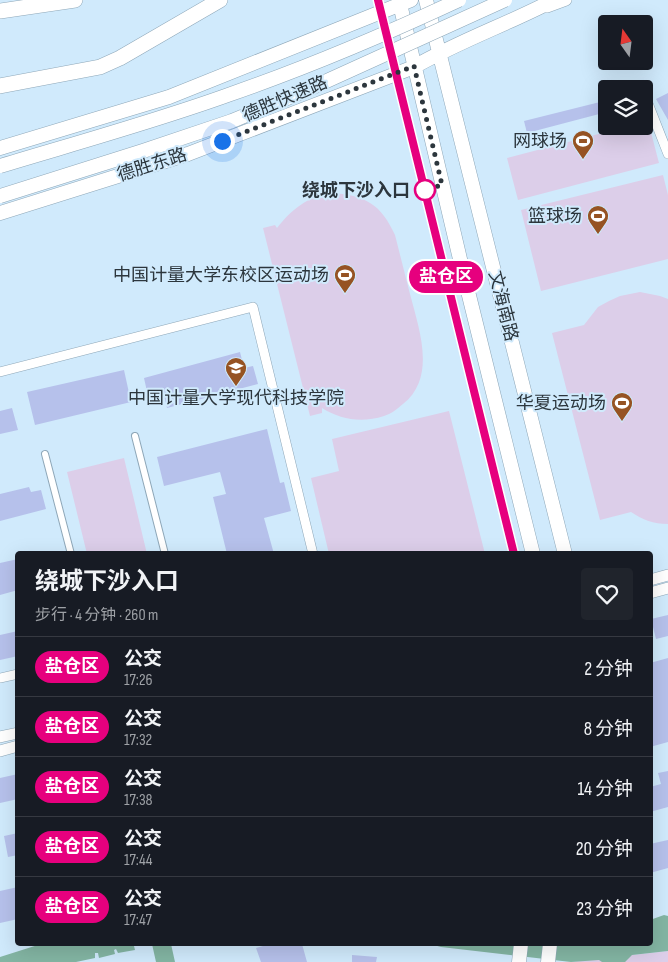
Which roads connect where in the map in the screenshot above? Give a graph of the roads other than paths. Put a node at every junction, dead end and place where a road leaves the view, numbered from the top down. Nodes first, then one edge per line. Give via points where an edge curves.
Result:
1 (75, 0) edge
2 (220, 0) edge
3 (426, 0) edge
4 (459, 0) edge
5 (505, 0) edge
6 (554, 0) edge
7 (566, 0) edge
8 (403, 2) edge
9 (0, 11) edge
10 (518, 19) junction
11 (440, 52) junction
12 (414, 66) junction
13 (0, 86) edge
14 (653, 116) edge
15 (0, 148) edge
16 (668, 154) edge
17 (0, 166) edge
18 (0, 196) edge
19 (0, 213) edge
20 (0, 372) edge
21 (136, 436) dead end
22 (45, 454) dead end
23 (69, 551) edge
24 (164, 551) edge
25 (312, 551) edge
26 (532, 551) edge
27 (564, 551) edge
28 (668, 575) edge
29 (653, 579) edge
30 (668, 588) edge
31 (653, 592) edge
32 (15, 675) edge
33 (0, 678) edge
34 (15, 734) edge
35 (0, 737) edge
36 (15, 747) edge
37 (0, 750) edge
38 (521, 946) edge
39 (550, 946) edge
40 (519, 962) edge
41 (548, 962) edge

1 - 9 highway
2 - 13 highway via 120,58 100,66
3 - 11 main road, 文海南路
4 - 17 main road, 德胜快速路, bridge via 298,69 228,95
5 - 18 main road, 德胜快速路, bridge via 232,121
6 - 10 main road
7 - 10 main road
8 - 12 main road, 文海南路
8 - 15 main road via 169,97
10 - 11 main road
11 - 12 main road, 德胜东路
11 - 27 main road, 文海南路
12 - 19 main road, 德胜东路 via 188,154
12 - 26 main road, 文海南路
14 - 16 street
20 - 25 street via 253,307
21 - 24 street
22 - 23 street
28 - 29 main road
30 - 31 main road
32 - 33 street
34 - 35 main road
36 - 37 main road
38 - 40 main road
39 - 41 main road

